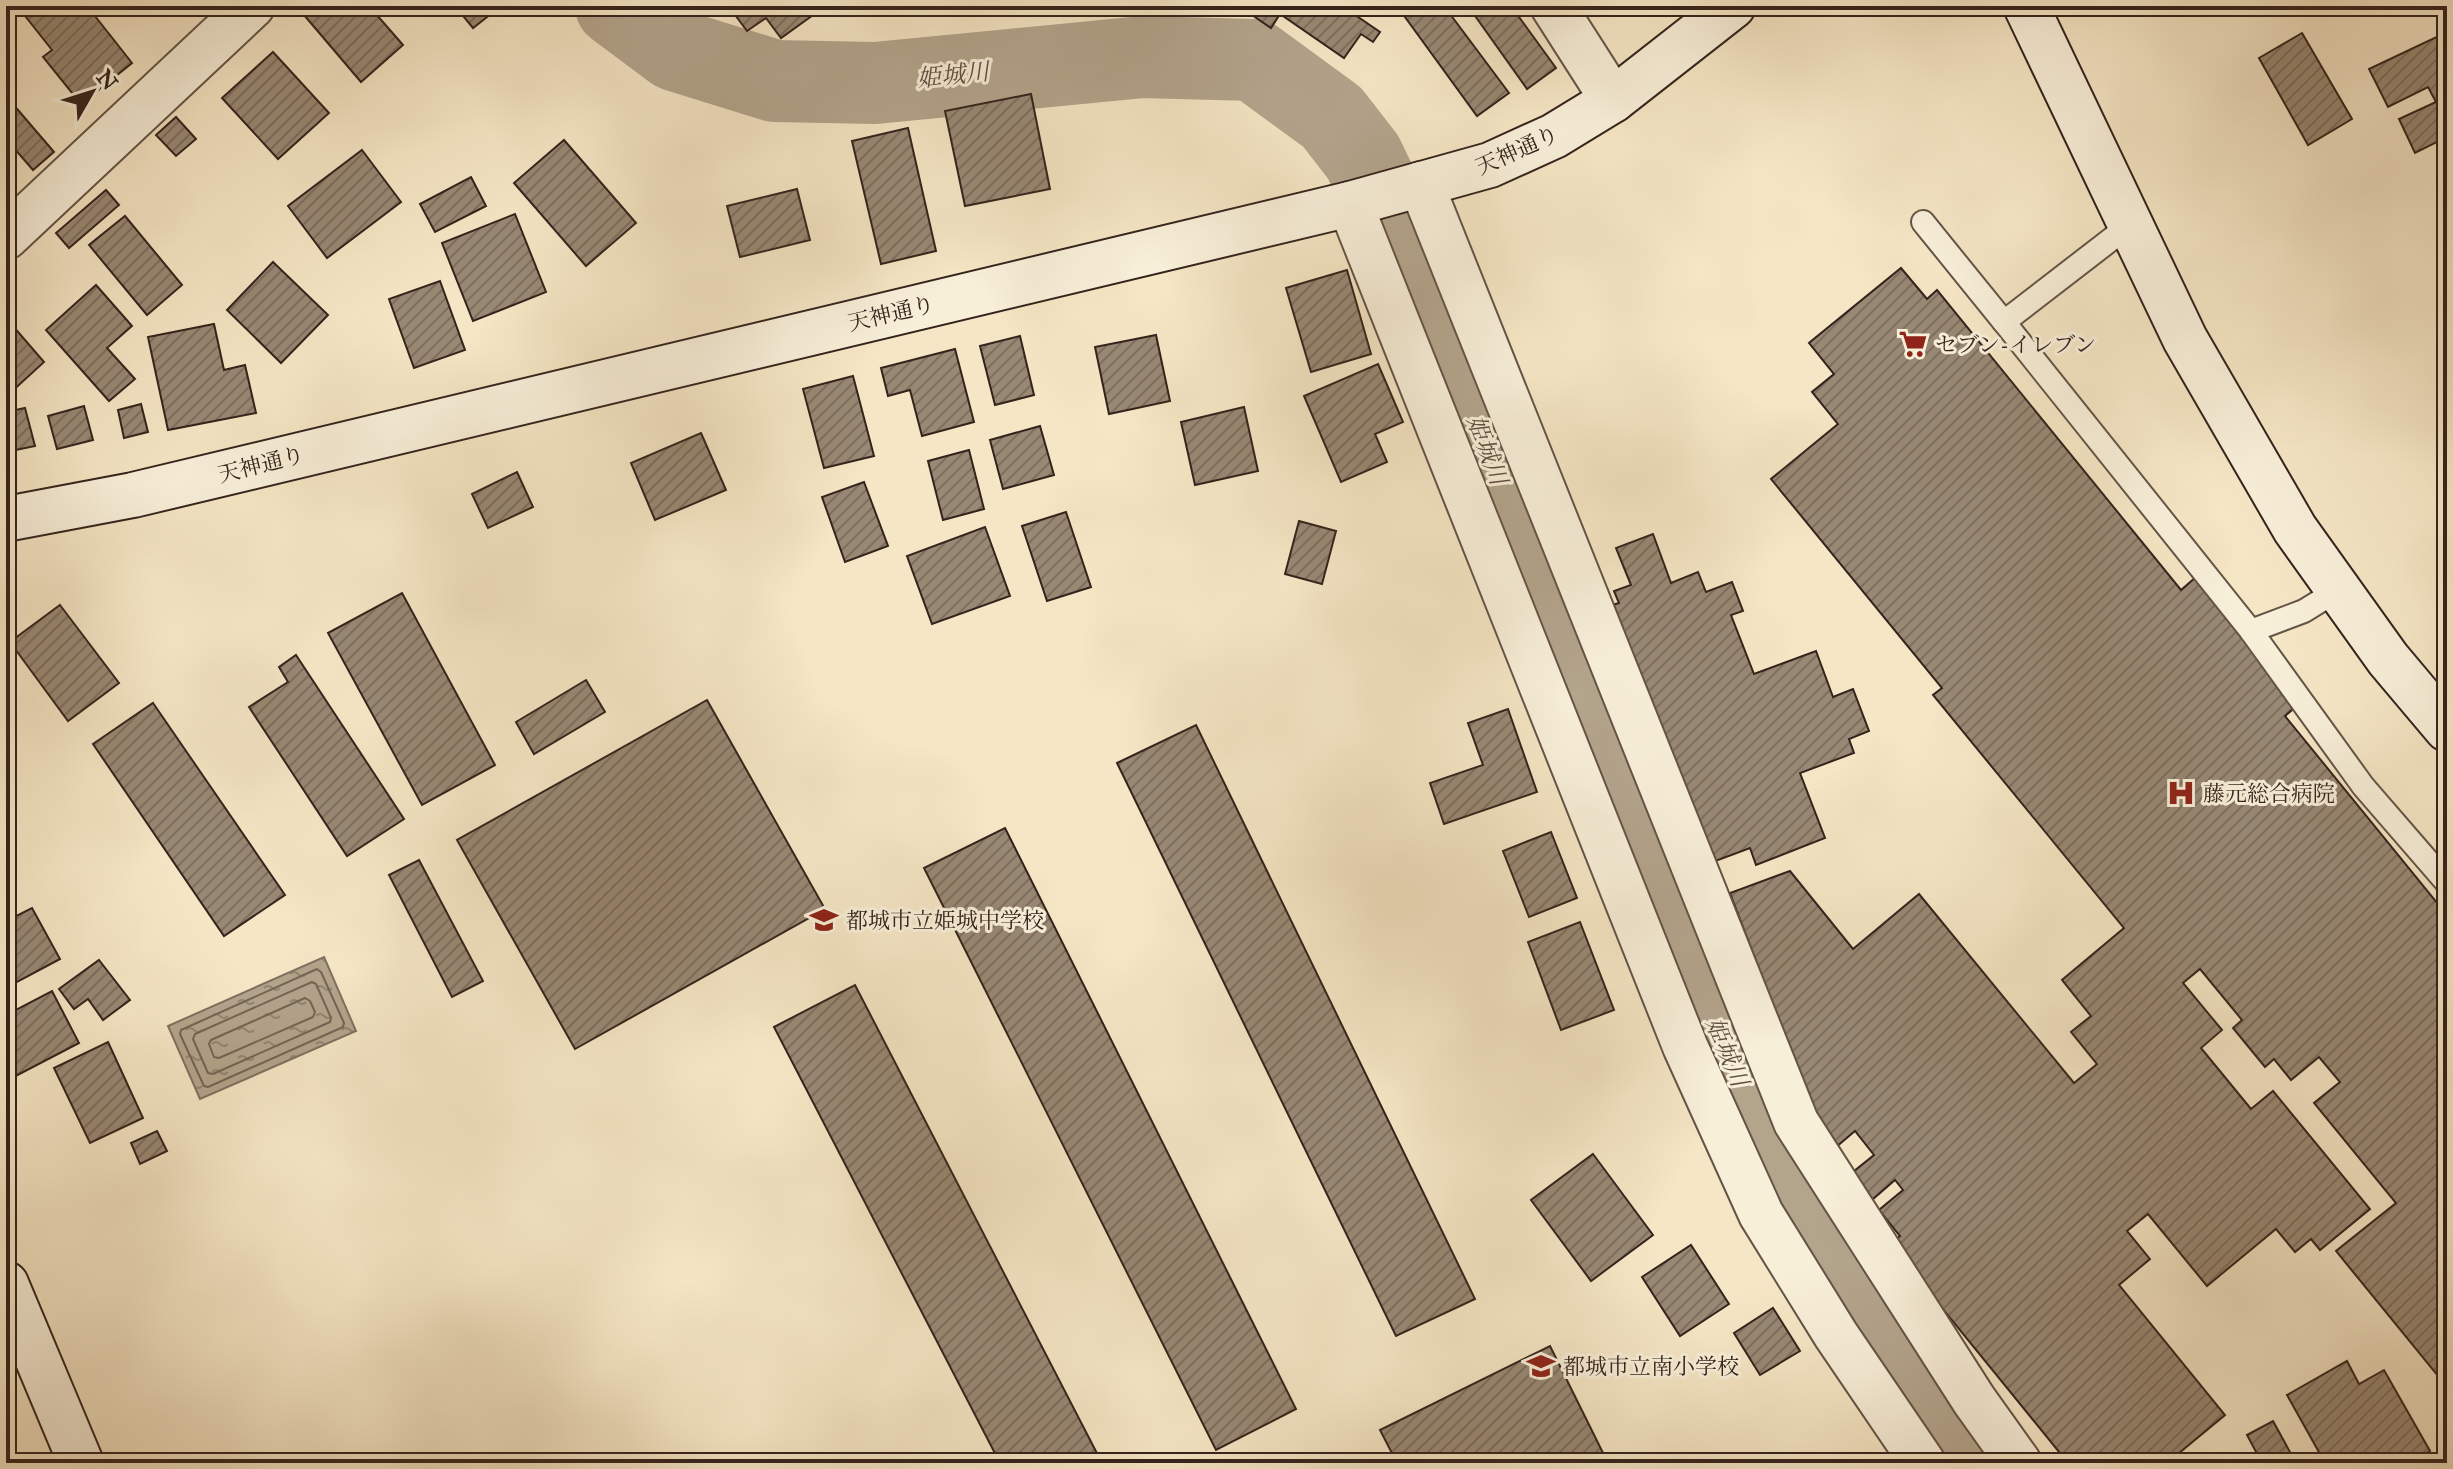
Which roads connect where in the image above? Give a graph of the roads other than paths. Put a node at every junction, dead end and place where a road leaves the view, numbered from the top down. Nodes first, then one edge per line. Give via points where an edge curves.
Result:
1 (252, 6) edge
2 (1553, 6) edge
3 (1733, 6) edge
4 (2026, 6) edge
5 (1613, 100) junction
6 (1416, 185) junction
7 (1350, 204) junction
8 (1923, 222) dead end
9 (2131, 224) junction
10 (6, 237) edge
11 (2004, 322) junction
12 (6, 519) edge
13 (2338, 590) junction
14 (2251, 631) junction
15 (2447, 729) edge
16 (2447, 883) edge
17 (6, 1284) edge
18 (81, 1463) edge
19 (1923, 1463) edge
20 (2019, 1463) edge

1 - 10 street
2 - 5 street
3 - 5 street, 天神通り
4 - 9 street
5 - 6 street, 天神通り via 1554,136 1490,165
6 - 7 street, 天神通り
6 - 20 street via 1796,1122
7 - 12 street, 天神通り via 133,495
7 - 19 street via 1685,1046 1748,1186 1836,1335
8 - 11 lane
9 - 11 lane
9 - 13 street via 2185,339 2295,529
11 - 14 lane
13 - 14 lane via 2304,611
13 - 15 street
14 - 16 lane via 2363,786
17 - 18 street

